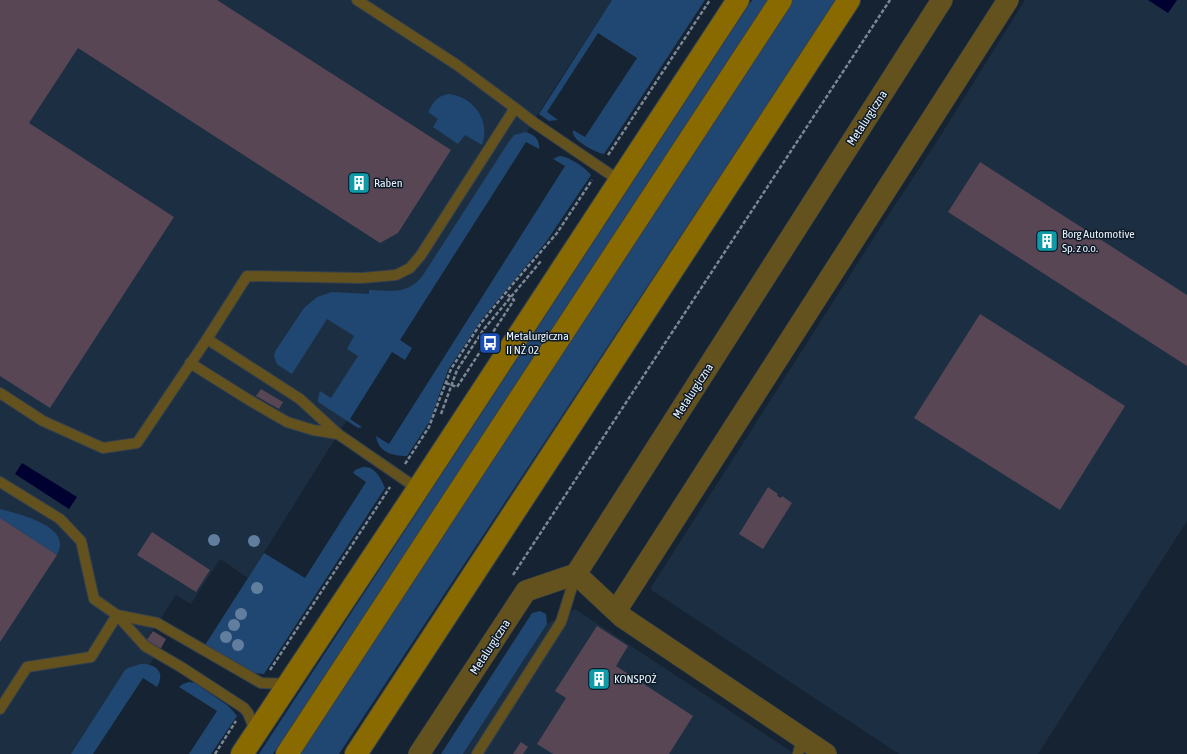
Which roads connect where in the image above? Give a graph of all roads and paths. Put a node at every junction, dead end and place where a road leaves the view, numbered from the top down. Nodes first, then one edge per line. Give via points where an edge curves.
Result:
1 (357, 0) edge
2 (710, 0) edge
3 (738, 0) edge
4 (781, 0) edge
5 (850, 0) edge
6 (890, 0) edge
7 (942, 0) edge
8 (1008, 0) edge
9 (515, 108) junction
10 (600, 167) junction
11 (620, 181) junction
12 (506, 293) junction
13 (207, 339) junction
14 (190, 363) junction
15 (446, 383) junction
16 (0, 393) edge
17 (338, 434) junction
18 (398, 475) junction
19 (0, 482) edge
20 (418, 489) junction
21 (576, 574) junction
22 (509, 581) dead end
23 (616, 611) junction
24 (117, 615) junction
25 (261, 683) junction
26 (289, 684) junction
27 (244, 708) junction
28 (0, 709) edge
29 (256, 733) junction
30 (800, 746) edge
31 (215, 754) edge
32 (242, 754) edge
33 (287, 754) edge
34 (356, 754) edge
35 (420, 754) edge
36 (477, 754) edge
37 (826, 754) edge

1 - 9 lane via 457,65
2 - 10 path
3 - 11 main road
4 - 33 main road
5 - 34 main road
6 - 22 path
7 - 21 street, Metalurgiczna
8 - 23 street
9 - 10 lane
9 - 13 lane via 421,255 410,268 396,275 362,278 248,276
10 - 11 lane
10 - 12 path via 557,233
11 - 20 main road
12 - 15 path via 481,323 451,369
12 - 15 path via 514,300 457,387
13 - 14 lane
13 - 17 lane via 300,399
14 - 16 lane via 137,443 103,448 43,420
14 - 17 lane via 287,422
15 - 18 path via 429,427
17 - 18 lane
18 - 20 lane
18 - 25 path
19 - 24 lane via 60,519 81,541 94,600
20 - 26 main road
21 - 23 street
21 - 35 street, Metalurgiczna via 526,591
21 - 36 lane via 561,622
23 - 30 street
24 - 25 lane via 157,623
24 - 27 lane via 145,646
24 - 28 lane via 91,657 27,667
25 - 26 lane
26 - 29 main road
27 - 29 lane
27 - 31 path
29 - 32 main road
30 - 37 street

